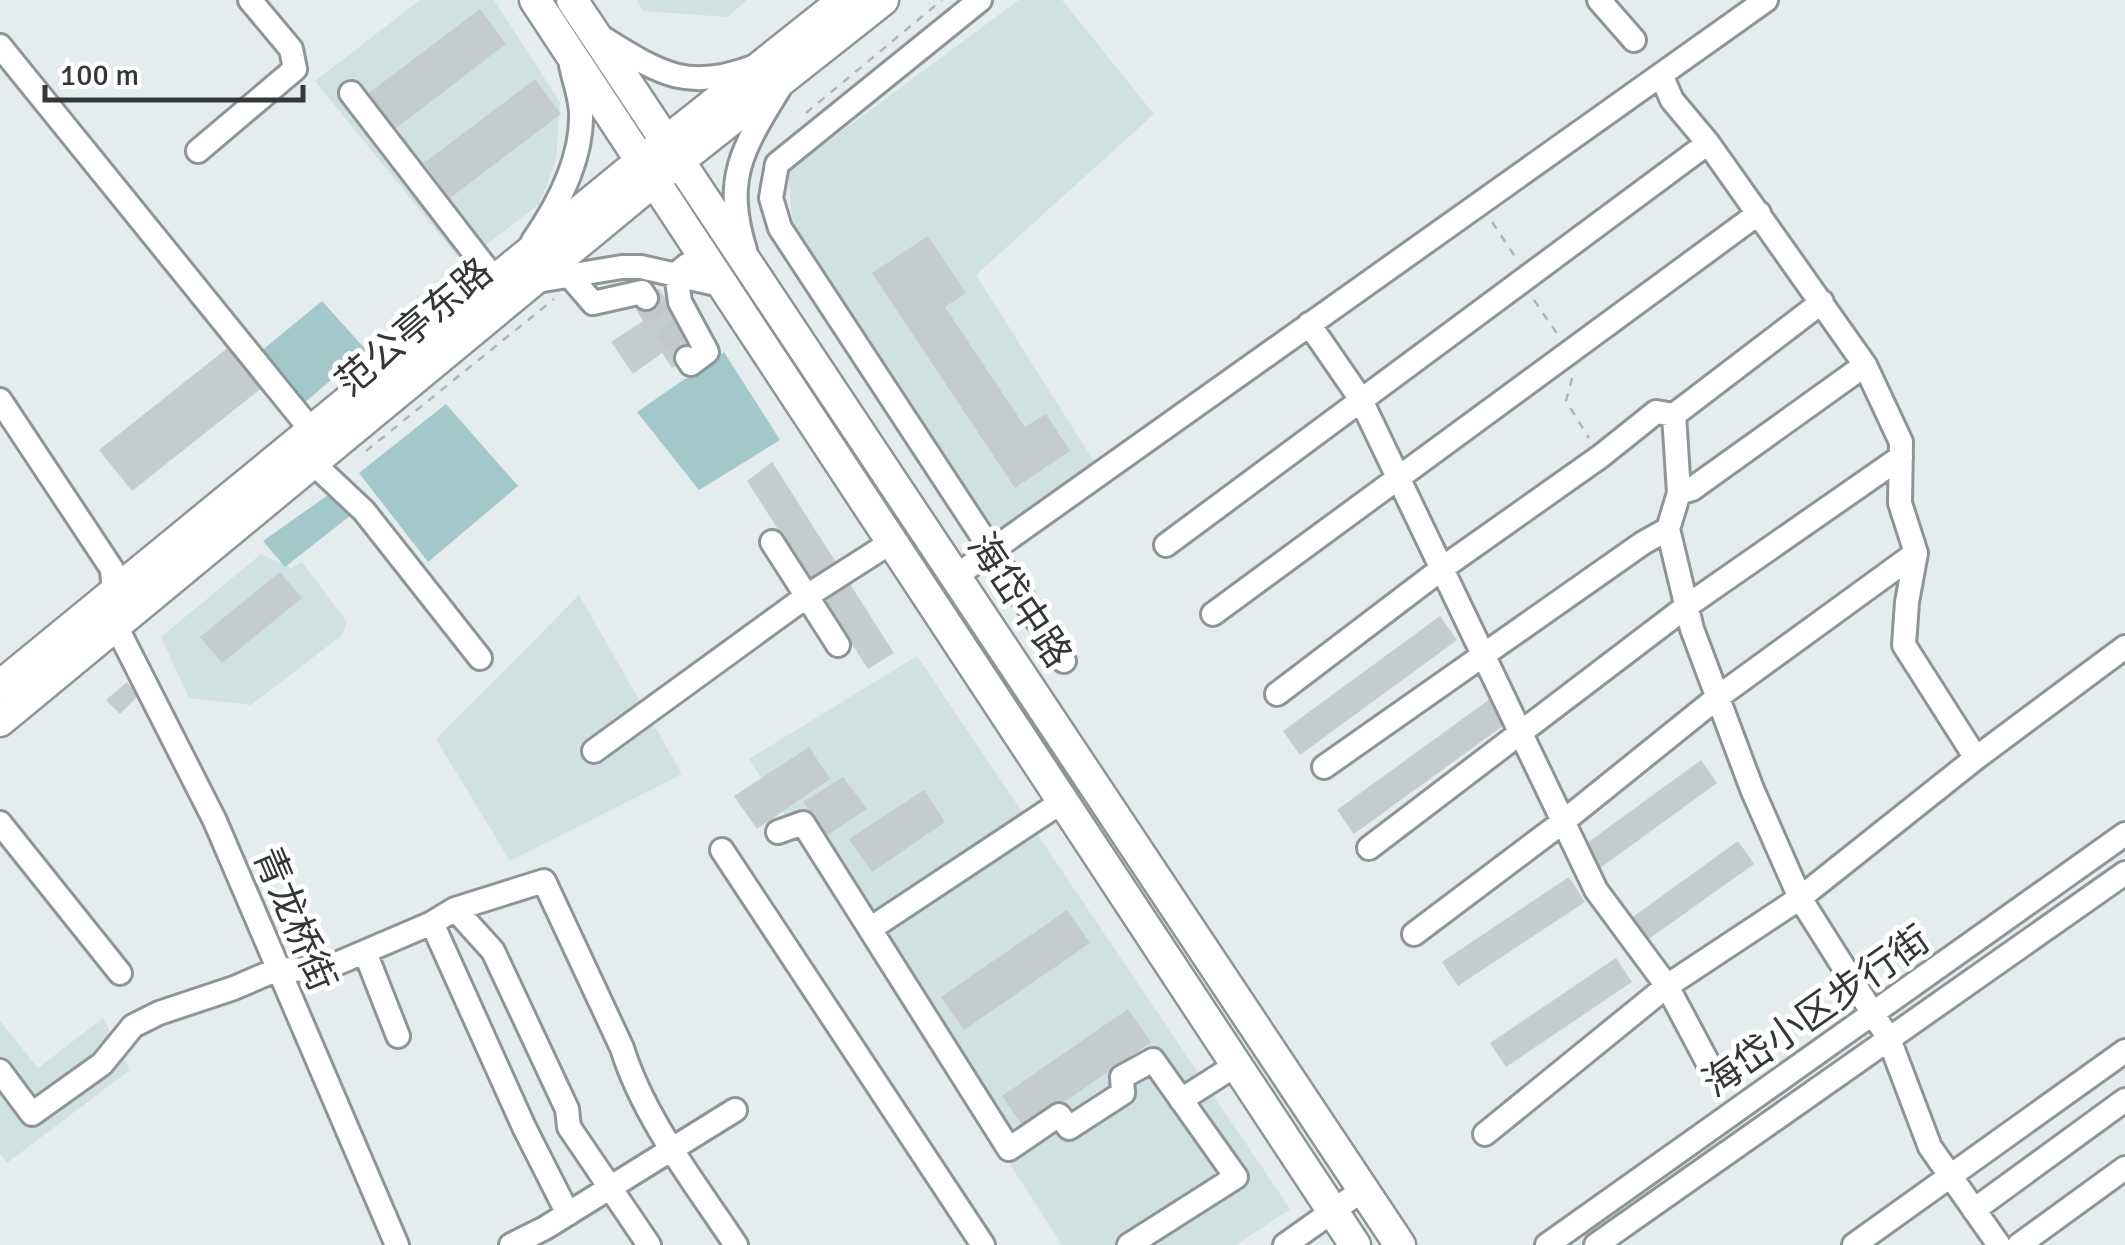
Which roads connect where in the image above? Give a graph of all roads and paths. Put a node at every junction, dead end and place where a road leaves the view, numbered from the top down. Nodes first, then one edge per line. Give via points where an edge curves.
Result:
1 (250, 0) edge
2 (535, 0) edge
3 (572, 0) edge
4 (844, 0) edge
5 (883, 0) edge
6 (942, 0) edge
7 (980, 0) edge
8 (1599, 0) edge
9 (1766, 0) edge
10 (592, 31) junction
11 (1634, 40) dead end
12 (0, 46) edge
13 (566, 48) junction
14 (776, 70) junction
15 (1662, 77) junction
16 (352, 93) dead end
17 (798, 120) dead end
18 (1708, 143) junction
19 (198, 151) dead end
20 (673, 152) junction
21 (648, 170) junction
22 (1478, 203) junction
23 (1759, 214) junction
24 (702, 251) junction
25 (563, 268) junction
26 (751, 268) junction
27 (676, 274) junction
28 (515, 275) junction
29 (1528, 276) junction
30 (725, 286) junction
31 (646, 298) dead end
32 (1822, 302) junction
33 (1310, 324) junction
34 (1570, 353) junction
35 (687, 358) dead end
36 (1864, 365) junction
37 (1360, 398) junction
38 (0, 400) edge
39 (1674, 415) junction
40 (312, 431) junction
41 (1601, 456) junction
42 (1901, 457) junction
43 (312, 463) junction
44 (1400, 478) junction
45 (1679, 493) junction
46 (1668, 529) junction
47 (893, 541) junction
48 (772, 542) dead end
49 (1166, 545) dead end
50 (1916, 553) junction
51 (1444, 567) junction
52 (956, 576) junction
53 (114, 593) junction
54 (807, 596) junction
55 (1688, 606) junction
56 (1213, 614) dead end
57 (116, 626) junction
58 (838, 645) dead end
59 (2125, 648) edge
60 (1484, 654) junction
61 (480, 658) dead end
62 (1064, 660) dead end
63 (0, 686) edge
64 (1277, 694) dead end
65 (1718, 697) junction
66 (0, 721) edge
67 (1522, 730) junction
68 (594, 751) dead end
69 (1976, 758) junction
70 (1324, 767) dead end
71 (1063, 801) junction
72 (1564, 821) junction
73 (0, 823) edge
74 (778, 832) dead end
75 (2125, 834) edge
76 (1369, 848) dead end
77 (722, 850) dead end
78 (2125, 873) edge
79 (1800, 898) junction
80 (455, 909) junction
81 (432, 923) junction
82 (870, 930) junction
83 (1414, 934) dead end
84 (364, 952) junction
85 (278, 969) junction
86 (120, 973) dead end
87 (1667, 986) junction
88 (1874, 1012) junction
89 (398, 1036) dead end
90 (1889, 1039) junction
91 (2125, 1051) edge
92 (1708, 1064) dead end
93 (1236, 1065) junction
94 (0, 1072) edge
95 (1182, 1100) junction
96 (2122, 1108) edge
97 (736, 1110) dead end
98 (1485, 1134) dead end
99 (672, 1149) junction
100 (2125, 1168) edge
101 (1949, 1175) junction
102 (612, 1187) junction
103 (1364, 1189) junction
104 (1332, 1210) junction
105 (1974, 1210) junction
106 (568, 1214) junction
107 (551, 1237) edge
108 (396, 1245) edge
109 (511, 1245) edge
110 (649, 1245) edge
111 (736, 1245) edge
112 (983, 1245) edge
113 (1129, 1245) edge
114 (1285, 1245) edge
115 (1356, 1245) edge
116 (1400, 1245) edge
117 (1546, 1245) edge
118 (1596, 1245) edge
119 (1854, 1245) edge
120 (1998, 1245) edge
121 (2019, 1245) edge

1 - 19 street via 291,49 295,69
2 - 13 main road, 海岱中路
3 - 10 main road, 海岱中路
4 - 14 main road, 范公亭东路
5 - 14 main road, 范公亭东路
6 - 17 path
7 - 62 street via 777,164 771,198 780,228
8 - 11 street
9 - 15 street
10 - 14 street via 674,77
10 - 20 main road, 海岱中路
12 - 40 street
13 - 21 main road, 海岱中路
13 - 28 street via 581,113 576,148 556,206
14 - 20 main road, 范公亭东路
14 - 26 street via 734,190
15 - 18 street
15 - 22 street
16 - 28 street
18 - 23 street
18 - 29 street
20 - 21 main road, 范公亭东路
20 - 26 main road, 海岱中路
21 - 24 main road, 海岱中路
21 - 25 main road, 范公亭东路
21 - 28 main road, 范公亭东路
22 - 29 path
22 - 33 street
23 - 32 street
23 - 34 street
24 - 27 street
24 - 30 main road, 海岱中路
25 - 27 street
25 - 28 main road, 范公亭东路
25 - 31 street via 592,303 642,292
26 - 52 main road, 海岱中路
27 - 30 street
27 - 35 street via 680,302 707,352 692,364
28 - 40 main road, 范公亭东路
28 - 43 main road, 范公亭东路
29 - 34 path via 1531,295
29 - 37 street
30 - 47 main road, 海岱中路
32 - 36 street
32 - 39 street
33 - 37 street
33 - 52 street
34 - 41 path via 1574,366 1566,401
34 - 44 street
36 - 42 street via 1901,442
36 - 45 street
37 - 44 street
37 - 49 street
38 - 53 street via 112,570
39 - 41 street via 1656,412
39 - 45 street
40 - 53 main road, 范公亭东路
41 - 51 street
42 - 50 street via 1900,504
42 - 55 street
43 - 57 main road, 范公亭东路
43 - 61 street via 364,511
44 - 51 street
44 - 56 street
45 - 46 street
46 - 55 street
46 - 60 street
47 - 54 street
47 - 71 main road, 海岱中路
48 - 54 street
50 - 65 street
50 - 69 street via 1904,644
51 - 60 street
51 - 64 street
52 - 103 main road, 海岱中路
53 - 57 street
53 - 63 main road, 范公亭东路
54 - 58 street
54 - 68 street
55 - 65 street
55 - 67 street
57 - 66 main road, 范公亭东路
57 - 85 street, 青龙桥街 via 215,820
59 - 69 street
60 - 67 street
60 - 70 street
65 - 72 street
65 - 79 street
67 - 72 street
67 - 76 street
69 - 79 street
71 - 82 street
71 - 93 main road, 海岱中路
72 - 83 street
72 - 87 street via 1596,890
73 - 86 street
74 - 82 street via 803,823
75 - 88 street, 海岱小区步行街
77 - 112 street
78 - 90 street, 海岱小区步行街
79 - 87 street
79 - 88 street
80 - 81 street
80 - 99 street via 544,881 629,1071
80 - 102 street via 494,951 567,1110 568,1127
81 - 84 street
81 - 106 street
82 - 95 street via 1009,1149 1059,1115 1069,1128 1123,1093 1122,1077 1153,1060
84 - 85 street via 322,970
84 - 89 street
85 - 94 street via 133,1026 102,1064 32,1114
85 - 108 street, 青龙桥街
87 - 92 street
87 - 98 street
88 - 90 street
88 - 117 street, 海岱小区步行街
90 - 101 street via 1930,1147
90 - 118 street, 海岱小区步行街
91 - 101 street
93 - 95 street
93 - 104 main road, 海岱中路
95 - 113 street via 1236,1177
96 - 105 street
97 - 99 street
99 - 102 street
99 - 111 street
100 - 121 street
101 - 105 street
101 - 119 street
102 - 106 street
102 - 110 street
103 - 104 street
103 - 116 main road, 海岱中路
104 - 114 street
104 - 115 main road, 海岱中路
105 - 120 street
106 - 107 street
107 - 109 street

